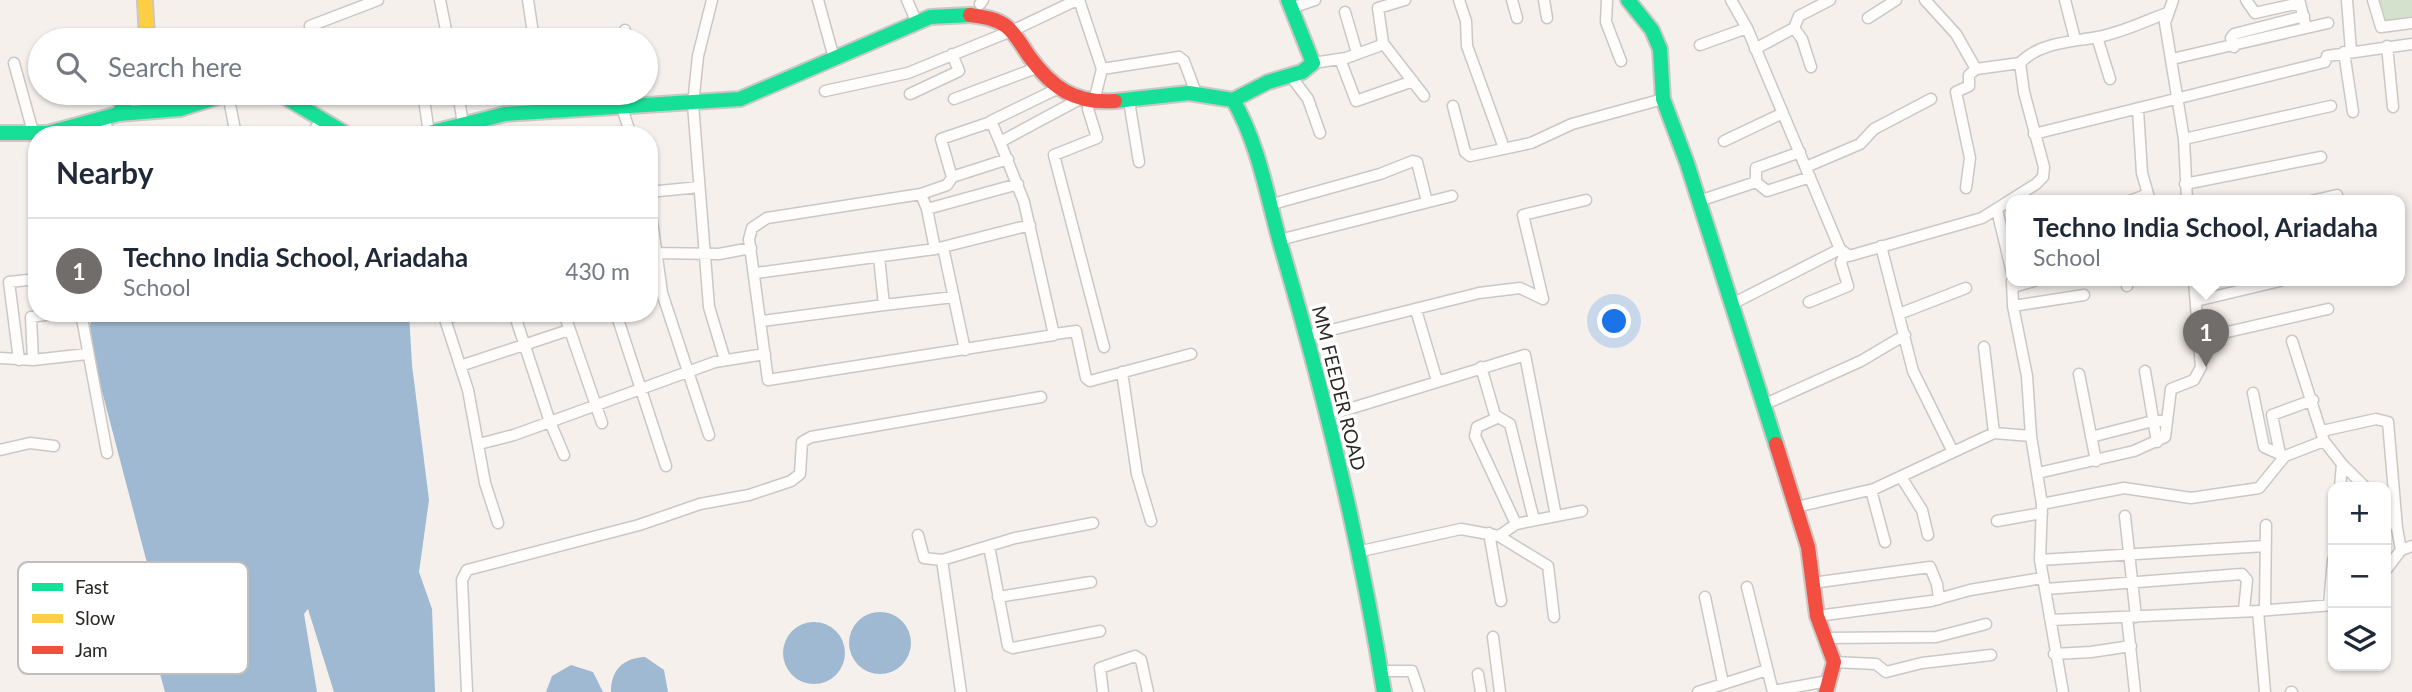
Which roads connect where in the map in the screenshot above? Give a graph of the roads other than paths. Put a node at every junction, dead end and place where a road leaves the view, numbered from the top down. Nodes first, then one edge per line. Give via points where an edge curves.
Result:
1 (145, 0) edge
2 (378, 0) edge
3 (440, 0) edge
4 (528, 0) edge
5 (712, 0) edge
6 (818, 0) edge
7 (907, 0) edge
8 (1078, 0) edge
9 (1315, 0) edge
10 (1405, 0) edge
11 (1460, 0) edge
12 (1512, 0) edge
13 (1544, 0) edge
14 (1606, 0) edge
15 (1628, 0) edge
16 (1731, 0) edge
17 (1830, 0) edge
18 (1896, 0) edge
19 (1925, 0) edge
20 (2064, 0) edge
21 (2173, 0) edge
22 (2246, 0) edge
23 (2347, 0) edge
24 (2373, 0) edge
25 (982, 2) edge
26 (954, 4) edge
27 (1290, 4) edge
28 (1345, 12) dead end
29 (2167, 13) junction
30 (2304, 16) junction
31 (1517, 18) dead end
32 (1547, 18) dead end
33 (1868, 18) dead end
34 (918, 23) junction
35 (2329, 23) dead end
36 (2412, 23) edge
37 (310, 26) dead end
38 (146, 28) edge
39 (446, 28) edge
40 (532, 28) edge
41 (1747, 28) junction
42 (1794, 28) junction
43 (2306, 28) junction
44 (1016, 29) junction
45 (2097, 37) junction
46 (2075, 39) junction
47 (1382, 43) junction
48 (2412, 44) edge
49 (1700, 45) dead end
50 (2388, 46) junction
51 (2234, 47) junction
52 (1755, 49) junction
53 (2348, 52) junction
54 (1357, 53) junction
55 (952, 54) junction
56 (834, 58) junction
57 (1340, 59) junction
58 (2172, 59) junction
59 (1621, 61) dead end
60 (14, 63) dead end
61 (1313, 63) junction
62 (2020, 63) junction
63 (1039, 67) junction
64 (1811, 67) dead end
65 (1102, 69) junction
66 (1976, 69) junction
67 (1290, 75) junction
68 (2110, 79) dead end
69 (1413, 80) junction
70 (1062, 87) junction
71 (825, 91) dead end
72 (1196, 93) junction
73 (910, 94) dead end
74 (1424, 96) dead end
75 (28, 97) edge
76 (954, 99) dead end
77 (1663, 99) junction
78 (1931, 99) dead end
79 (2177, 99) junction
80 (1085, 100) junction
81 (1233, 100) junction
82 (1129, 101) junction
83 (693, 104) junction
84 (31, 105) edge
85 (121, 105) edge
86 (190, 105) edge
87 (232, 105) edge
88 (301, 105) edge
89 (424, 105) edge
90 (458, 105) edge
91 (622, 105) edge
92 (1453, 106) dead end
93 (2331, 106) dead end
94 (2393, 107) dead end
95 (622, 108) junction
96 (2138, 110) junction
97 (2353, 112) dead end
98 (1783, 113) junction
99 (112, 116) junction
100 (321, 120) junction
101 (991, 122) junction
102 (40, 126) edge
103 (71, 126) edge
104 (110, 126) edge
105 (235, 126) edge
106 (317, 126) edge
107 (332, 126) edge
108 (425, 126) edge
109 (461, 126) edge
110 (467, 126) edge
111 (628, 126) edge
112 (0, 133) edge
113 (28, 133) edge
114 (1320, 134) dead end
115 (2034, 134) junction
116 (2184, 139) junction
117 (1724, 141) dead end
118 (1000, 142) junction
119 (1504, 148) junction
120 (1800, 152) junction
121 (2322, 157) dead end
122 (1008, 159) junction
123 (1139, 162) dead end
124 (1808, 172) junction
125 (953, 176) junction
126 (1756, 182) junction
127 (1018, 184) junction
128 (2185, 184) junction
129 (699, 187) junction
130 (1966, 188) dead end
131 (658, 191) edge
132 (921, 194) junction
133 (2018, 195) edge
134 (2149, 195) edge
135 (2186, 195) edge
136 (1452, 196) dead end
137 (1586, 200) dead end
138 (1699, 201) junction
139 (1427, 202) junction
140 (2006, 204) edge
141 (1269, 205) junction
142 (927, 209) junction
143 (1997, 210) junction
144 (1030, 225) junction
145 (2006, 239) edge
146 (1279, 240) junction
147 (1881, 246) junction
148 (751, 248) junction
149 (939, 248) junction
150 (1843, 252) junction
151 (658, 253) edge
152 (706, 254) junction
153 (879, 257) junction
154 (658, 266) edge
155 (756, 273) junction
156 (28, 280) edge
157 (2012, 286) edge
158 (2194, 286) edge
159 (2259, 286) edge
160 (1966, 288) dead end
161 (2084, 295) dead end
162 (954, 297) junction
163 (2196, 301) junction
164 (1809, 302) dead end
165 (1732, 304) junction
166 (884, 306) junction
167 (2013, 306) junction
168 (2328, 309) dead end
169 (1416, 310) junction
170 (1899, 314) junction
171 (762, 321) junction
172 (31, 322) edge
173 (82, 322) edge
174 (446, 322) edge
175 (516, 322) edge
176 (567, 322) edge
177 (619, 322) edge
178 (569, 330) junction
179 (1055, 334) junction
180 (1905, 335) junction
181 (1307, 336) junction
182 (2197, 339) junction
183 (2291, 341) dead end
184 (523, 346) junction
185 (1104, 347) dead end
186 (1984, 347) dead end
187 (965, 350) junction
188 (87, 354) junction
189 (765, 354) junction
190 (1191, 354) dead end
191 (0, 358) edge
192 (19, 360) junction
193 (33, 360) junction
194 (725, 360) junction
195 (460, 366) junction
196 (1480, 367) junction
197 (686, 371) junction
198 (2145, 371) dead end
199 (1122, 372) junction
200 (2079, 374) dead end
201 (1437, 381) junction
202 (639, 390) junction
203 (2253, 393) dead end
204 (1041, 397) dead end
205 (2313, 400) junction
206 (1763, 405) junction
207 (594, 406) junction
208 (1326, 415) junction
209 (1497, 418) junction
210 (2153, 421) junction
211 (2167, 421) junction
212 (550, 422) junction
213 (602, 423) dead end
214 (1994, 433) junction
215 (709, 435) dead end
216 (2031, 436) junction
217 (2323, 436) junction
218 (2091, 437) junction
219 (2157, 442) junction
220 (479, 444) junction
221 (54, 446) dead end
222 (0, 450) edge
223 (1952, 450) junction
224 (107, 453) dead end
225 (564, 455) dead end
226 (2282, 455) junction
227 (2096, 461) junction
228 (2342, 464) junction
229 (666, 466) dead end
230 (2038, 473) junction
231 (1901, 477) junction
232 (2340, 482) edge
233 (2360, 482) edge
234 (1871, 490) junction
235 (1796, 507) junction
236 (2042, 508) junction
237 (1583, 511) dead end
238 (1556, 516) junction
239 (2124, 516) dead end
240 (2391, 519) edge
241 (1534, 520) junction
242 (1151, 521) dead end
243 (1997, 521) dead end
244 (498, 523) dead end
245 (1093, 523) dead end
246 (1516, 524) junction
247 (2266, 525) dead end
248 (2397, 528) junction
249 (1494, 534) junction
250 (918, 535) dead end
251 (1928, 535) dead end
252 (1885, 542) dead end
253 (989, 546) junction
254 (2265, 546) junction
255 (2412, 546) edge
256 (2401, 550) junction
257 (1357, 552) junction
258 (2127, 552) junction
259 (942, 560) junction
260 (2040, 560) junction
261 (2391, 563) edge
262 (2042, 578) junction
263 (2131, 581) junction
264 (1091, 582) dead end
265 (1812, 583) junction
266 (1747, 587) dead end
267 (2046, 589) junction
268 (998, 597) junction
269 (1705, 597) dead end
270 (1939, 599) junction
271 (1501, 601) dead end
272 (2328, 605) edge
273 (2245, 610) junction
274 (2262, 610) junction
275 (1816, 616) junction
276 (1554, 617) dead end
277 (2132, 617) junction
278 (2051, 620) junction
279 (1986, 624) dead end
280 (1100, 631) dead end
281 (1493, 636) dead end
282 (1826, 638) junction
283 (2131, 646) junction
284 (2054, 654) junction
285 (1991, 655) dead end
286 (1834, 662) junction
287 (1767, 670) junction
288 (1381, 671) junction
289 (1478, 674) dead end
290 (1723, 683) junction
291 (1827, 686) edge
292 (1773, 691) edge
293 (467, 692) edge
294 (961, 692) edge
295 (1103, 692) edge
296 (1148, 692) edge
297 (1384, 692) edge
298 (1419, 692) edge
299 (1481, 692) edge
300 (1500, 692) edge
301 (1698, 692) edge
302 (2063, 692) edge
303 (2135, 692) edge
304 (2265, 692) edge

1 - 38 street
2 - 37 street
3 - 39 street
4 - 40 street
5 - 83 street via 698,56
6 - 56 street
7 - 34 street
8 - 44 street
8 - 65 street
9 - 27 street
10 - 47 street via 1378,8
11 - 119 street via 1467,46
12 - 31 street
13 - 32 street
14 - 59 street via 1606,22
15 - 77 street via 1652,30 1660,49
16 - 41 street
17 - 42 street via 1799,16
18 - 33 street
19 - 66 street via 1956,34
20 - 46 street
21 - 29 street
22 - 30 street via 2255,13 2300,2
23 - 53 street
24 - 36 street via 2381,27
25 - 26 street
25 - 44 street via 1003,12
26 - 34 street
27 - 61 street
28 - 54 street
29 - 45 street
29 - 58 street
30 - 43 street
30 - 51 street via 2234,34
34 - 56 street
35 - 43 street
41 - 49 street
41 - 52 street
42 - 52 street
42 - 64 street
43 - 51 street
44 - 55 street
44 - 63 street
45 - 46 street
45 - 68 street
46 - 62 street via 2043,49
47 - 54 street
47 - 69 street
48 - 50 street
50 - 53 street
50 - 94 street
51 - 58 street
52 - 98 street
53 - 79 street via 2327,56 2325,62
53 - 97 street
54 - 57 street
55 - 71 street via 908,73
55 - 73 street via 959,71
56 - 83 street via 740,99
57 - 61 street
57 - 69 street via 1356,101
58 - 79 street
60 - 75 street
61 - 67 street
62 - 66 street
62 - 115 street
63 - 70 street
63 - 76 street
65 - 72 street via 1179,57
65 - 80 street via 1094,101
66 - 130 street via 1969,75 1969,86 1956,92 1970,158
67 - 81 street
67 - 114 street via 1308,99
69 - 74 street
70 - 80 street
70 - 101 street
72 - 81 street
72 - 82 street
77 - 119 street
77 - 138 street
78 - 124 street
79 - 96 street
79 - 116 street
80 - 82 street
80 - 118 street
80 - 185 street via 1096,139 1054,155
81 - 141 street, MM FEEDER ROAD via 1243,118
82 - 123 street
83 - 95 street
83 - 129 street
84 - 102 street
85 - 99 street
86 - 99 street
87 - 105 street
88 - 100 street
89 - 108 street
90 - 109 street
91 - 95 street
92 - 119 street via 1467,155
93 - 116 street
95 - 110 street via 505,114
95 - 111 street
96 - 115 street
96 - 134 street
98 - 117 street
98 - 120 street
99 - 103 street
99 - 104 street
100 - 106 street
100 - 107 street
101 - 118 street
101 - 125 street via 941,139
112 - 113 street
115 - 133 street via 2043,177
116 - 128 street
118 - 122 street
120 - 124 street
120 - 126 street via 1756,168
121 - 128 street
122 - 125 street
122 - 127 street
124 - 126 street via 1767,191
124 - 150 street
125 - 132 street via 947,185
126 - 138 street
127 - 142 street
127 - 144 street
128 - 135 street
129 - 131 street
129 - 152 street
132 - 142 street
132 - 148 street via 767,218 752,228
136 - 139 street
137 - 169 street via 1523,215 1543,299 1520,288 1479,293
138 - 165 street
139 - 141 street via 1413,161
139 - 146 street
140 - 143 street
141 - 146 street, MM FEEDER ROAD
142 - 149 street
143 - 145 street
143 - 147 street via 1962,226
144 - 149 street
144 - 179 street
146 - 181 street, MM FEEDER ROAD
147 - 150 street via 1856,255
147 - 170 street
148 - 152 street
148 - 155 street
149 - 153 street
149 - 162 street
150 - 164 street via 1841,263 1848,286
150 - 165 street
151 - 152 street
152 - 194 street via 709,307
153 - 155 street
153 - 166 street
154 - 197 street
155 - 171 street
156 - 192 street via 9,282
157 - 167 street
158 - 163 street
159 - 163 street
160 - 170 street
161 - 167 street
162 - 166 street
162 - 187 street
163 - 182 street
165 - 206 street
166 - 171 street
167 - 216 street via 2027,376
168 - 182 street
169 - 181 street
169 - 201 street
170 - 180 street
171 - 189 street
172 - 193 street
173 - 188 street
174 - 195 street
175 - 184 street
176 - 178 street
177 - 202 street
178 - 184 street
178 - 207 street
179 - 187 street
179 - 199 street via 1076,331 1088,380
180 - 206 street via 1861,361
180 - 223 street via 1913,371
181 - 208 street, MM FEEDER ROAD
182 - 211 street via 2200,373 2171,389
183 - 205 street
184 - 195 street
184 - 212 street
186 - 214 street
187 - 189 street via 770,381
188 - 193 street
188 - 224 street
189 - 194 street
190 - 199 street
191 - 192 street
192 - 193 street
194 - 197 street
195 - 220 street
196 - 201 street
196 - 209 street
196 - 238 street via 1522,355 1527,358
197 - 202 street
197 - 215 street
198 - 210 street
199 - 242 street via 1137,474
200 - 218 street
201 - 208 street
202 - 207 street
202 - 229 street
203 - 226 street via 2264,447
204 - 293 street via 811,437 802,442 800,474 791,481 467,570 462,580
205 - 217 street
205 - 226 street via 2272,415
206 - 235 street
207 - 212 street
207 - 213 street
208 - 257 street, MM FEEDER ROAD
209 - 241 street via 1510,424
209 - 246 street via 1477,427 1475,436
210 - 211 street
210 - 218 street
210 - 219 street
211 - 219 street via 2165,437
212 - 220 street
212 - 225 street
214 - 216 street
214 - 223 street
216 - 230 street
217 - 226 street
217 - 228 street
217 - 248 street via 2376,419 2388,422
218 - 227 street
219 - 227 street
220 - 244 street
221 - 222 street via 30,443
223 - 231 street
226 - 236 street via 2264,484 2252,491 2191,498 2124,488
227 - 230 street
228 - 232 street
228 - 233 street
230 - 236 street
231 - 234 street
231 - 251 street via 1922,510
234 - 235 street
234 - 252 street
235 - 265 street via 1808,547
236 - 243 street
236 - 260 street
237 - 238 street
238 - 241 street
239 - 258 street
240 - 248 street
241 - 246 street
245 - 253 street
246 - 249 street
247 - 254 street
248 - 256 street
249 - 257 street via 1451,530
249 - 271 street
249 - 276 street via 1548,566
250 - 259 street via 924,558
253 - 259 street
253 - 268 street
254 - 258 street
254 - 274 street
255 - 256 street
256 - 261 street
257 - 288 street, MM FEEDER ROAD
258 - 260 street
258 - 263 street
259 - 294 street
260 - 262 street
262 - 267 street
262 - 270 street
263 - 267 street
263 - 273 street via 2242,573 2247,580
263 - 277 street
264 - 268 street
265 - 270 street via 1930,567
265 - 275 street
266 - 287 street
267 - 278 street
268 - 280 street via 1005,640 1013,648
269 - 290 street
270 - 275 street
272 - 274 street
273 - 274 street
273 - 277 street
274 - 304 street
275 - 282 street
277 - 278 street
277 - 283 street
278 - 284 street
279 - 282 street via 1936,637
281 - 300 street
282 - 286 street
283 - 284 street
283 - 303 street
284 - 302 street
285 - 286 street via 1886,672 1876,664
286 - 291 street
287 - 290 street
287 - 292 street
288 - 297 street, MM FEEDER ROAD
288 - 298 street via 1412,671
289 - 299 street
290 - 301 street
291 - 292 street
295 - 296 street via 1100,668 1135,656 1141,660

